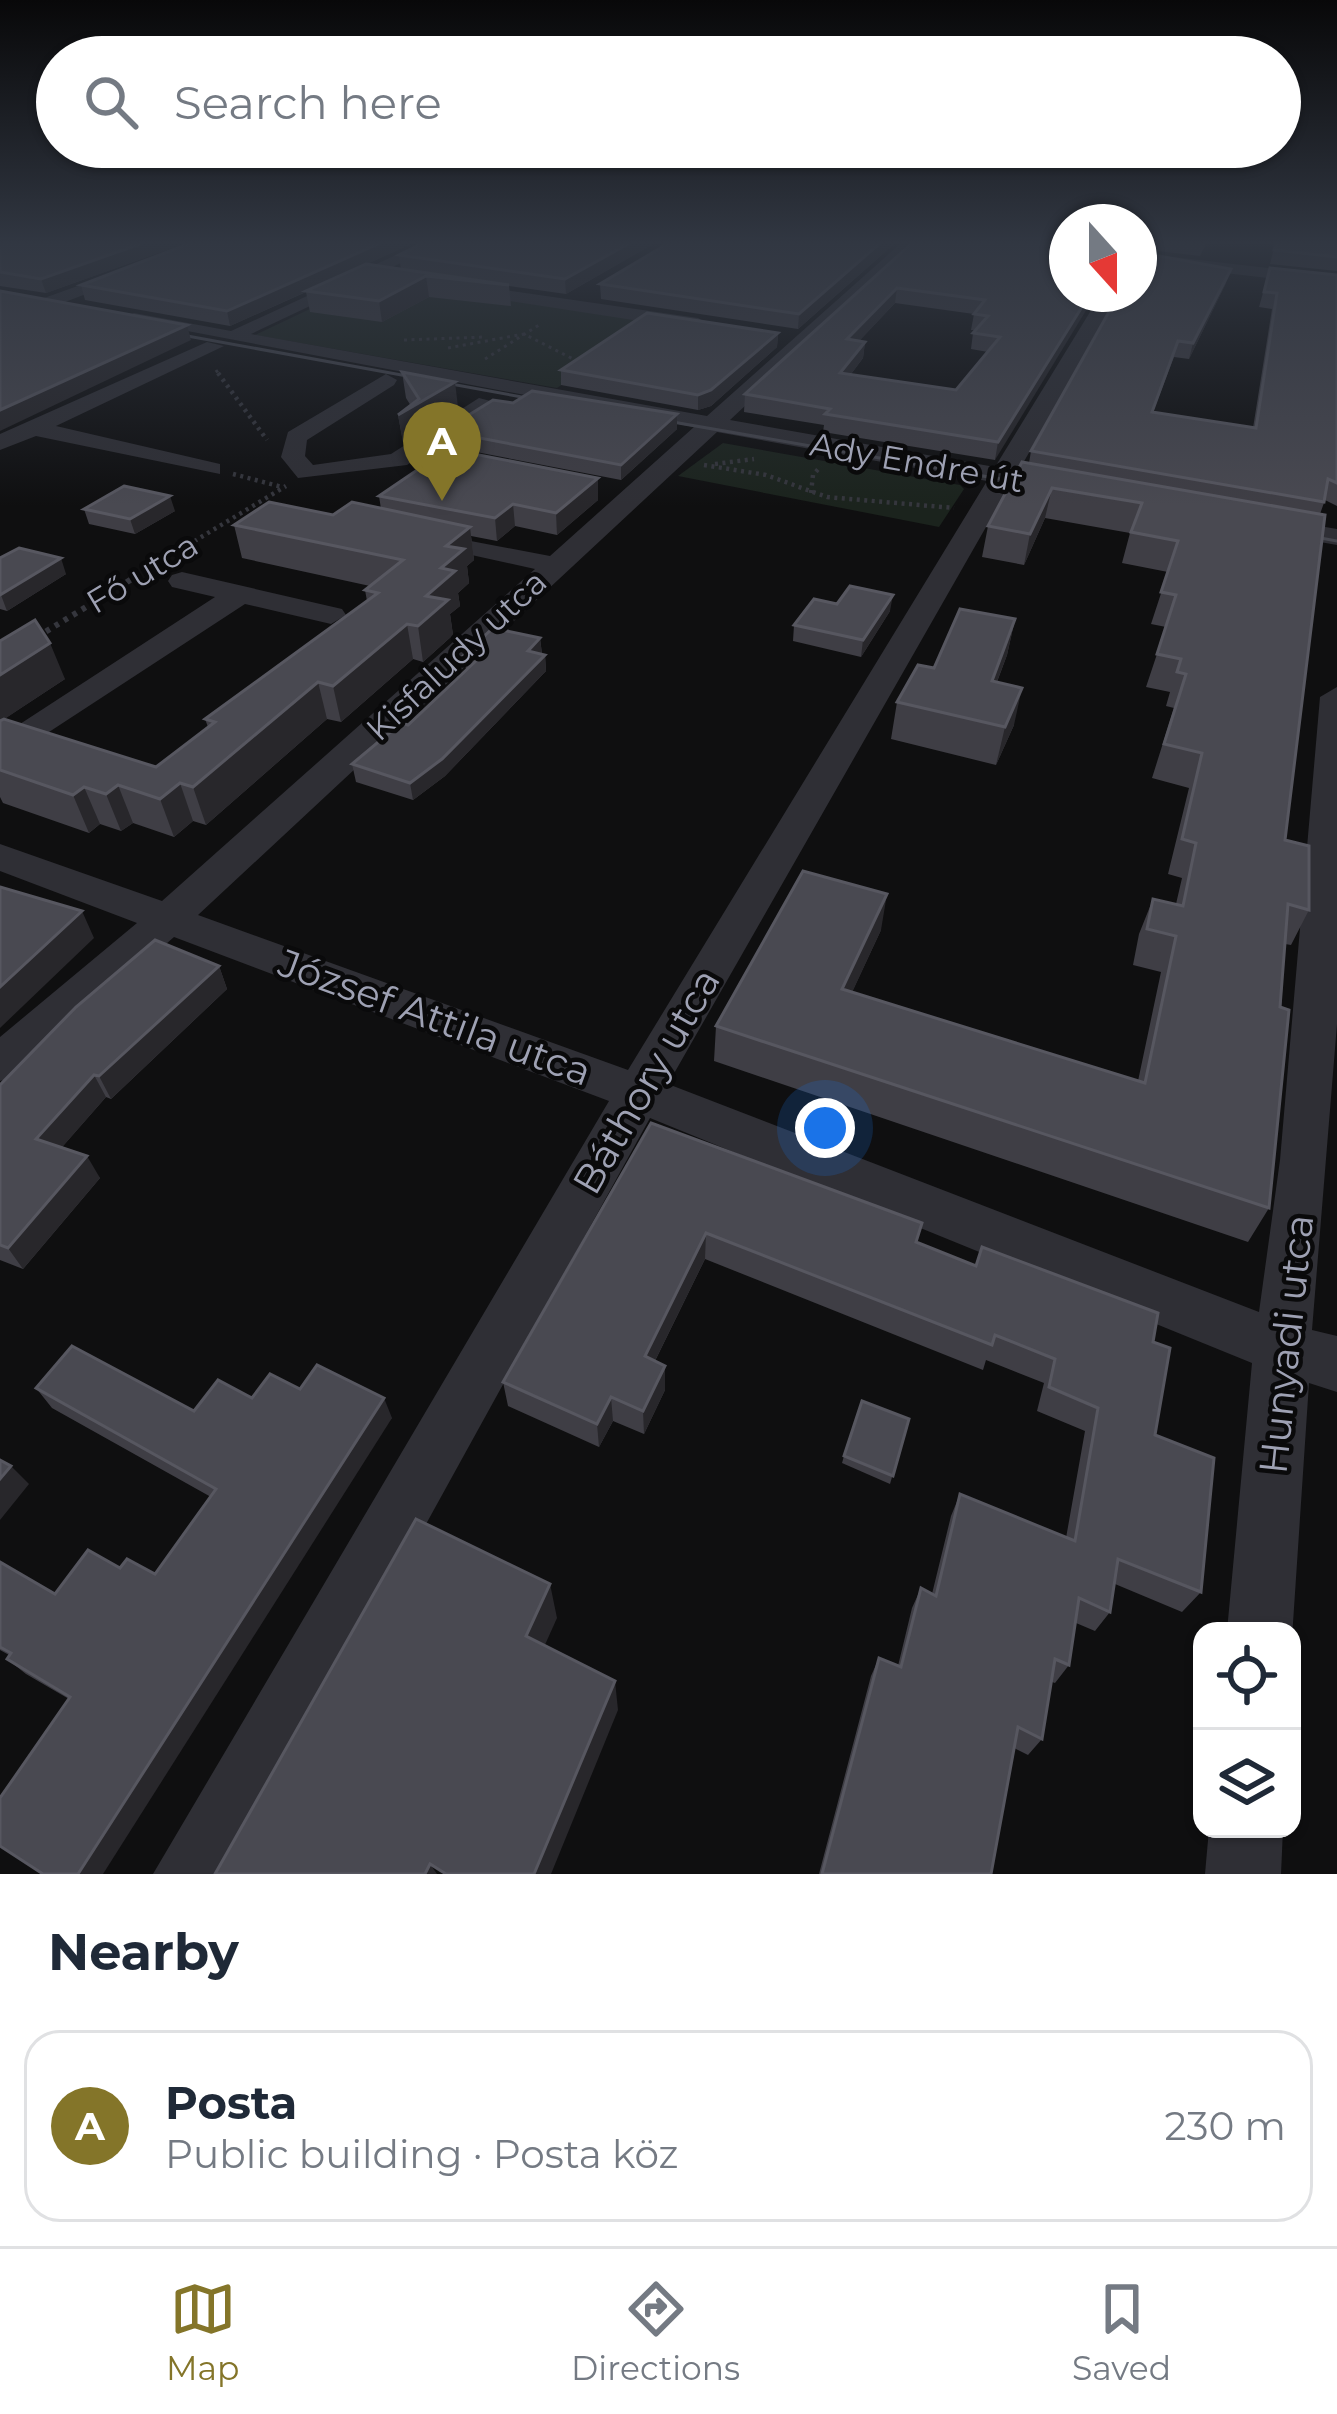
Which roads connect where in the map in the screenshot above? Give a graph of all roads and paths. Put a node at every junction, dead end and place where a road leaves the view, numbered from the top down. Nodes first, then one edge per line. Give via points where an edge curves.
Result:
1 (161, 331) edge
2 (189, 331) edge
3 (198, 331) edge
4 (244, 331) edge
5 (528, 331) edge
6 (798, 331) edge
7 (1087, 331) edge
8 (524, 334) junction
9 (219, 343) junction
10 (484, 359) dead end
11 (586, 365) edge
12 (380, 373) junction
13 (445, 384) junction
14 (497, 396) junction
15 (709, 425) junction
16 (33, 428) junction
17 (266, 437) dead end
18 (0, 443) edge
19 (670, 460) junction
20 (826, 460) dead end
21 (211, 469) joint
22 (1000, 476) junction
23 (1045, 484) edge
24 (811, 490) junction
25 (825, 492) dead end
26 (979, 511) junction
27 (1247, 521) edge
28 (396, 530) edge
29 (1337, 537) edge
30 (554, 565) junction
31 (182, 581) dead end
32 (238, 595) junction
33 (331, 616) dead end
34 (20, 647) edge
35 (1337, 697) edge
36 (0, 753) edge
37 (0, 856) edge
38 (169, 918) junction
39 (0, 1064) edge
40 (639, 1093) junction
41 (1310, 1356) edge
42 (1263, 1622) edge
43 (1245, 1838) edge
44 (191, 1874) edge
45 (1243, 1874) edge

1 - 9 street, Ady Endre út
2 - 9 street
3 - 12 street, Ady Endre út
4 - 9 street
5 - 8 path
6 - 15 street, Kisfaludy utca
7 - 22 street, Báthory utca
8 - 10 path
8 - 11 path
8 - 12 path
9 - 12 street, Ady Endre út
9 - 16 street
9 - 17 path
12 - 13 street, Ady Endre út
12 - 14 street via 296,437 299,467 307,473 398,460
13 - 14 street, Ady Endre út
13 - 15 street, Ady Endre út
14 - 15 street, Ady Endre út
15 - 19 street, Kisfaludy utca
15 - 22 street, Ady Endre út
16 - 18 street
16 - 21 street
19 - 24 path
19 - 30 street, Kisfaludy utca via 621,492
20 - 24 path
21 - 34 path, Fő utca via 284,487
22 - 23 street, Ady Endre út
22 - 26 street, Báthory utca
24 - 25 path
24 - 26 path
26 - 40 street, Báthory utca
27 - 29 street
28 - 30 street
30 - 38 street, Kisfaludy utca
31 - 32 street
32 - 33 street
32 - 36 street
35 - 41 street, Hunyadi utca via 1305,1160
37 - 38 street, József Attila utca
38 - 39 street, Kisfaludy utca
38 - 40 street, József Attila utca
40 - 41 street, József Attila utca
40 - 44 street, Báthory utca
41 - 42 street, Hunyadi utca
43 - 45 street

